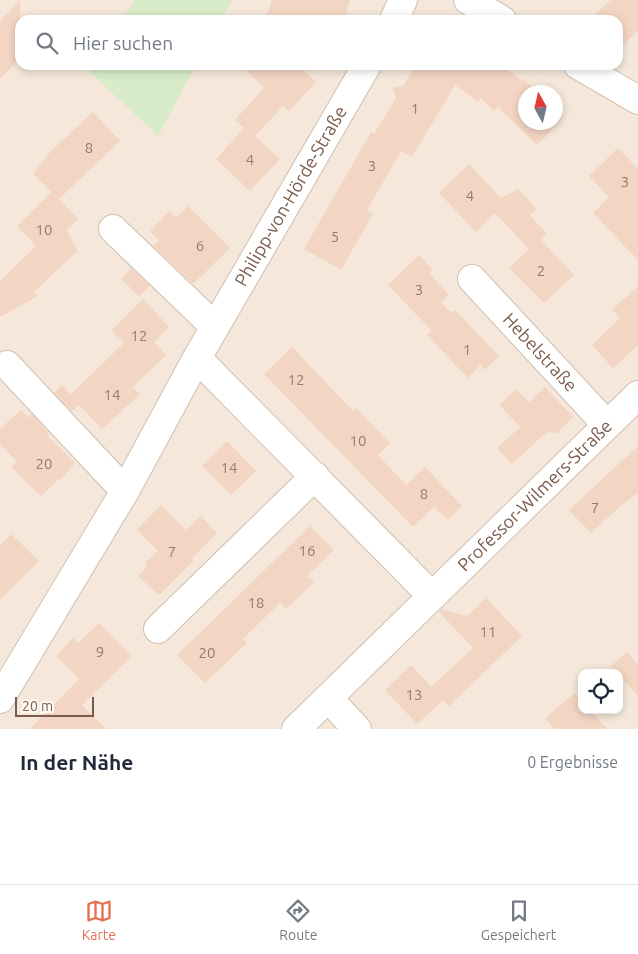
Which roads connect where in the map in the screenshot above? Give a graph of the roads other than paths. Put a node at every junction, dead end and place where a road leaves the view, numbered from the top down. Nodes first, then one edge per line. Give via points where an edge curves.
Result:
1 (403, 0) edge
2 (468, 0) edge
3 (396, 15) edge
4 (494, 15) edge
5 (365, 70) edge
6 (587, 70) edge
7 (638, 100) edge
8 (113, 229) dead end
9 (472, 278) dead end
10 (216, 327) junction
11 (197, 358) junction
12 (7, 365) dead end
13 (638, 395) edge
14 (607, 425) junction
15 (315, 476) junction
16 (125, 491) junction
17 (432, 596) junction
18 (158, 629) dead end
19 (328, 698) junction
20 (0, 699) edge
21 (296, 729) edge
22 (357, 729) edge

1 - 3 street
2 - 4 street
5 - 10 street, Philipp-von-Hörde-Straße
6 - 7 street
8 - 10 street
9 - 14 street, Hebelstraße
10 - 11 street, Philipp-von-Hörde-Straße
11 - 15 street
11 - 16 street, Philipp-von-Hörde-Straße
12 - 16 street
13 - 14 street, Professor-Wilmers-Straße
14 - 17 street, Professor-Wilmers-Straße
15 - 17 street
15 - 18 street
16 - 20 street, Philipp-von-Hörde-Straße
17 - 19 street, Professor-Wilmers-Straße
19 - 21 street, Professor-Wilmers-Straße
19 - 22 street

